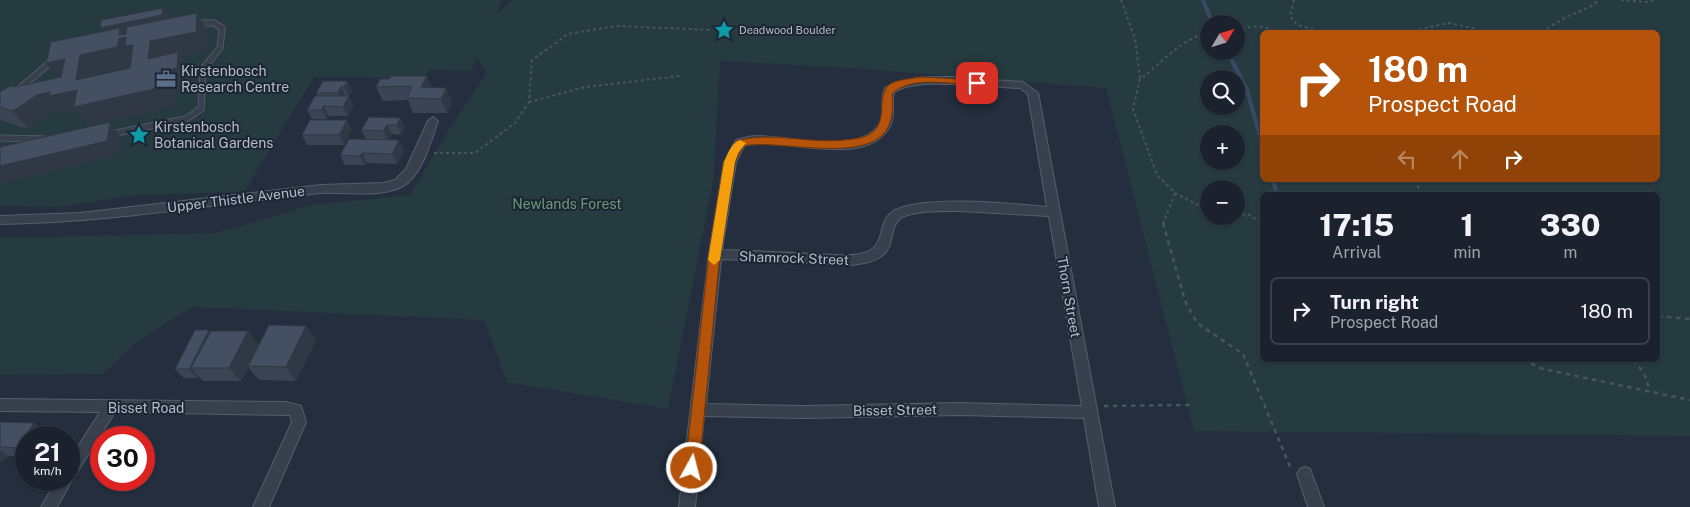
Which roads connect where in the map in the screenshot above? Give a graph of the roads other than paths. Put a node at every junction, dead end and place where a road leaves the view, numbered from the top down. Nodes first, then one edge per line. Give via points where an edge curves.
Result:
1 (187, 25) edge
2 (61, 55) edge
3 (14, 93) edge
4 (433, 121) dead end
5 (104, 136) edge
6 (0, 138) edge
7 (49, 139) edge
8 (1054, 212) junction
9 (0, 220) edge
10 (714, 254) junction
11 (0, 405) edge
12 (110, 408) junction
13 (1090, 409) junction
14 (699, 410) junction
15 (80, 456) edge
16 (1305, 474) road end
17 (58, 491) edge
18 (48, 507) edge
19 (261, 507) edge
20 (687, 507) edge
21 (1107, 507) edge
22 (1316, 507) edge

1 - 5 lane via 206,22 222,28 220,48 203,72 201,109 186,119
2 - 3 lane
4 - 9 street, Upper Thistle Avenue via 410,175 390,186 324,188 66,218
6 - 7 lane
8 - 10 street, Shamrock Street via 982,206 907,211 892,218 882,249 874,255 853,260
8 - 10 street, Thorn Street via 1034,93 1029,88 1014,84 930,80 902,83 889,90 887,119 870,139 824,146 770,140 740,143 730,162
8 - 13 street, Thorn Street
10 - 14 street
11 - 12 street, Bisset Road
12 - 15 street
12 - 19 street, Bisset Road via 296,410 299,422
13 - 14 street, Bisset Street
13 - 21 street, Thorn Street
14 - 20 street
16 - 22 street
17 - 18 street

